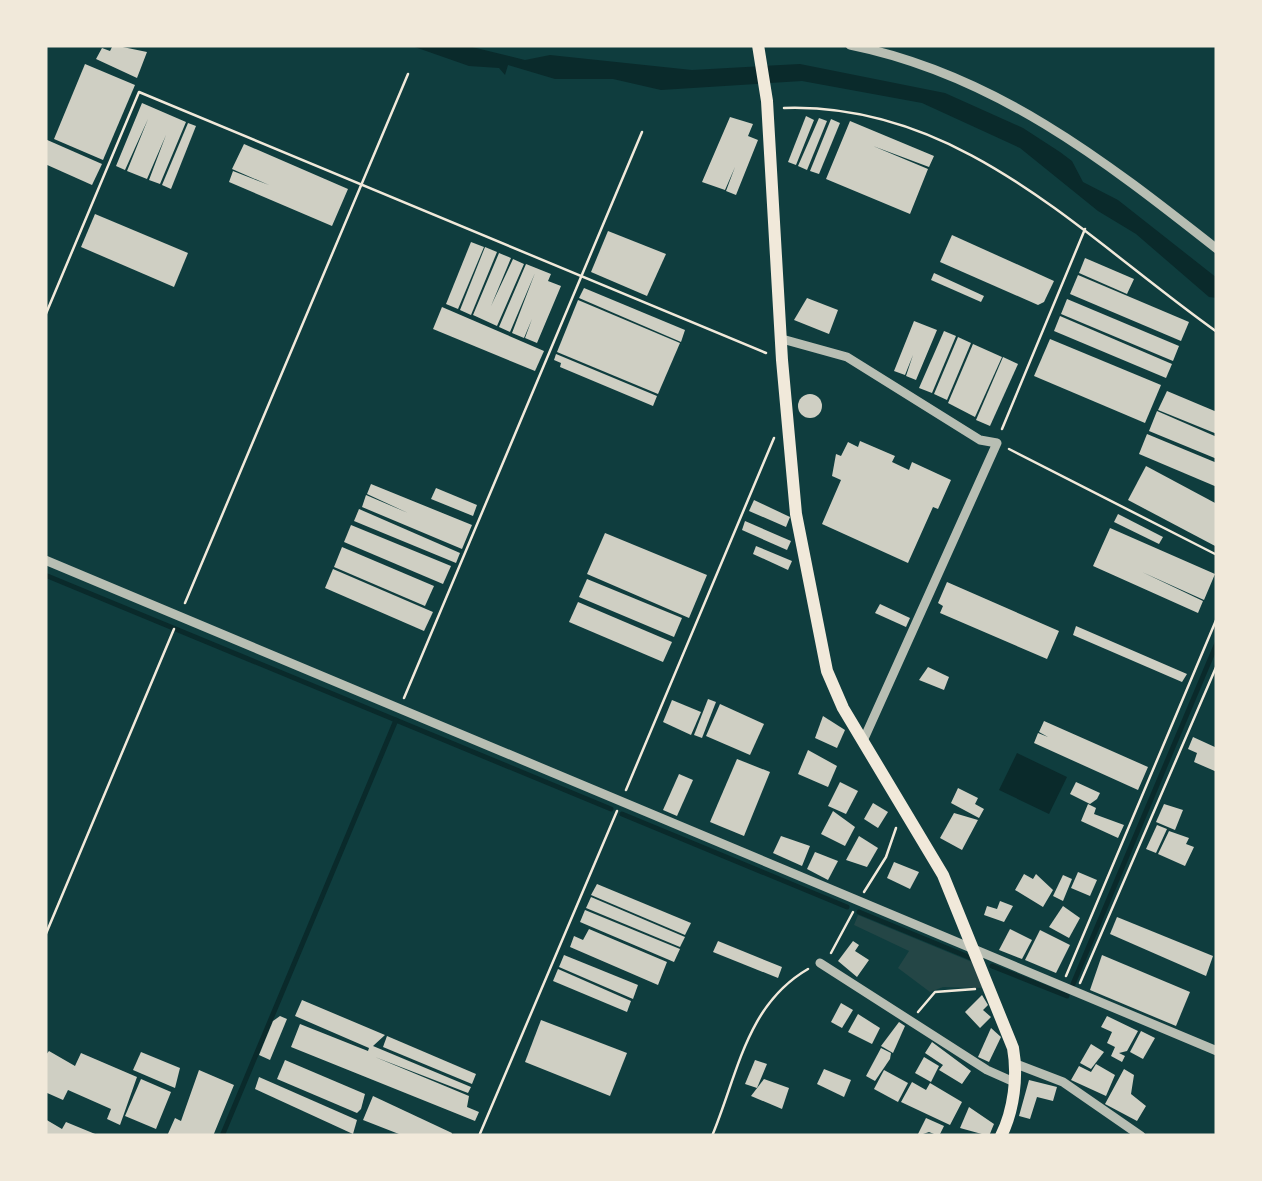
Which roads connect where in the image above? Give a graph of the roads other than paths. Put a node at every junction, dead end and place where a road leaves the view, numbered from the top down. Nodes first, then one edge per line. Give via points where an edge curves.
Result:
1 (850, 45) edge
2 (758, 47) edge
3 (1217, 249) edge
4 (782, 339) junction
5 (45, 560) edge
6 (863, 741) junction
7 (976, 951) junction
8 (820, 962) road end
9 (1217, 1052) edge
10 (1016, 1064) junction
11 (1014, 1082) junction
12 (1001, 1136) edge
13 (1141, 1136) edge

1 - 3 street via 950,74 1037,118
2 - 4 main road via 768,105
4 - 6 main road via 808,594 827,671
4 - 6 street via 847,357 980,440 996,442
5 - 7 street
6 - 7 main road via 943,875
7 - 9 street
7 - 10 main road
8 - 11 street
10 - 11 main road
10 - 13 street via 1063,1082
11 - 12 main road via 1010,1120

